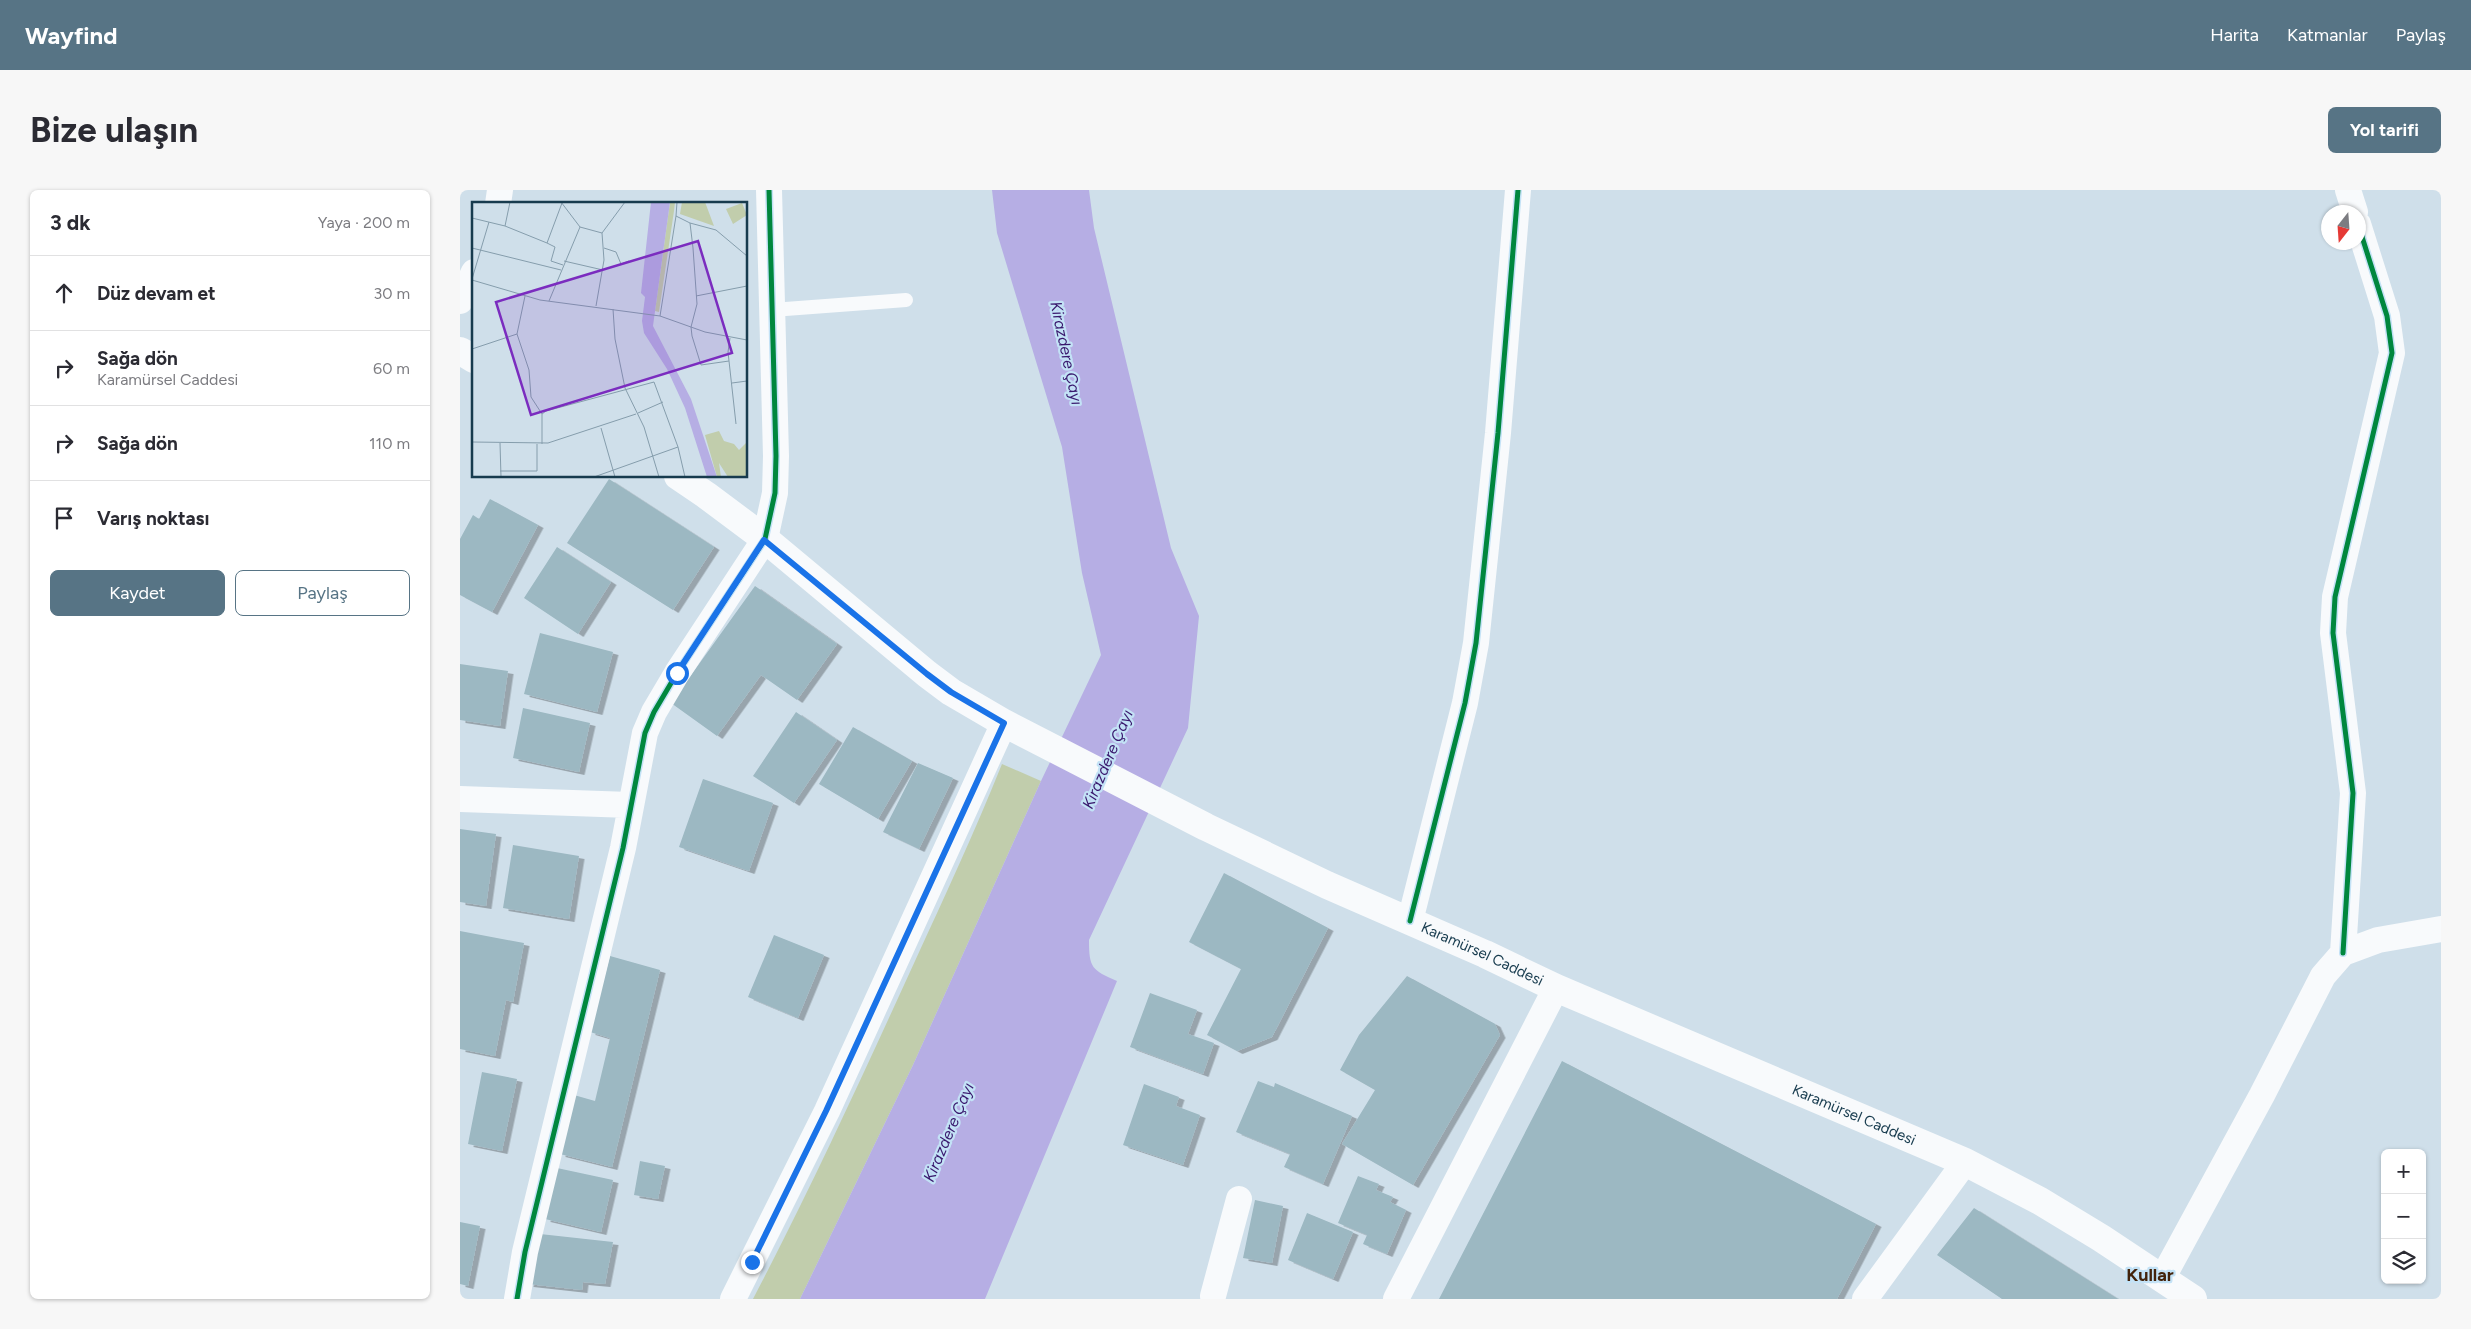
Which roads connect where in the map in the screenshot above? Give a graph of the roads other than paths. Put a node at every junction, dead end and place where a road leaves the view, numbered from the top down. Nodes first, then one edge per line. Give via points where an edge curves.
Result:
1 (769, 190) edge
2 (1518, 190) edge
3 (2348, 190) edge
4 (2353, 205) edge
5 (2366, 249) edge
6 (472, 276) edge
7 (460, 300) edge
8 (906, 300) dead end
9 (772, 310) junction
10 (460, 351) edge
11 (472, 358) edge
12 (681, 478) edge
13 (764, 540) junction
14 (1004, 723) junction
15 (460, 799) edge
16 (630, 805) junction
17 (1410, 921) junction
18 (2441, 929) edge
19 (2343, 953) junction
20 (1556, 988) junction
21 (1965, 1162) junction
22 (1239, 1199) dead end
23 (2162, 1278) junction
24 (1207, 1298) edge
25 (1398, 1298) edge
26 (517, 1299) edge
27 (733, 1299) edge
28 (1865, 1299) edge
29 (2192, 1299) edge

1 - 9 street
2 - 17 street via 1498,433 1476,643 1465,703
3 - 4 street
5 - 19 street via 2387,316 2392,353 2335,597 2333,633 2353,793
6 - 7 street
8 - 9 lane
9 - 13 street via 775,493
10 - 11 main road
12 - 13 main road, Karamürsel Caddesi
13 - 14 main road, Karamürsel Caddesi via 927,674
13 - 16 street via 654,712 645,733
14 - 17 main road, Karamürsel Caddesi via 1206,827
14 - 27 street via 826,1111
15 - 16 street
16 - 26 street via 623,848 525,1252
17 - 20 main road, Karamürsel Caddesi
18 - 19 street via 2378,940
19 - 23 street via 2323,976
20 - 21 main road, Karamürsel Caddesi
20 - 25 street
21 - 23 main road, Karamürsel Caddesi via 2040,1201
21 - 28 street
22 - 24 street
23 - 29 main road, Karamürsel Caddesi

